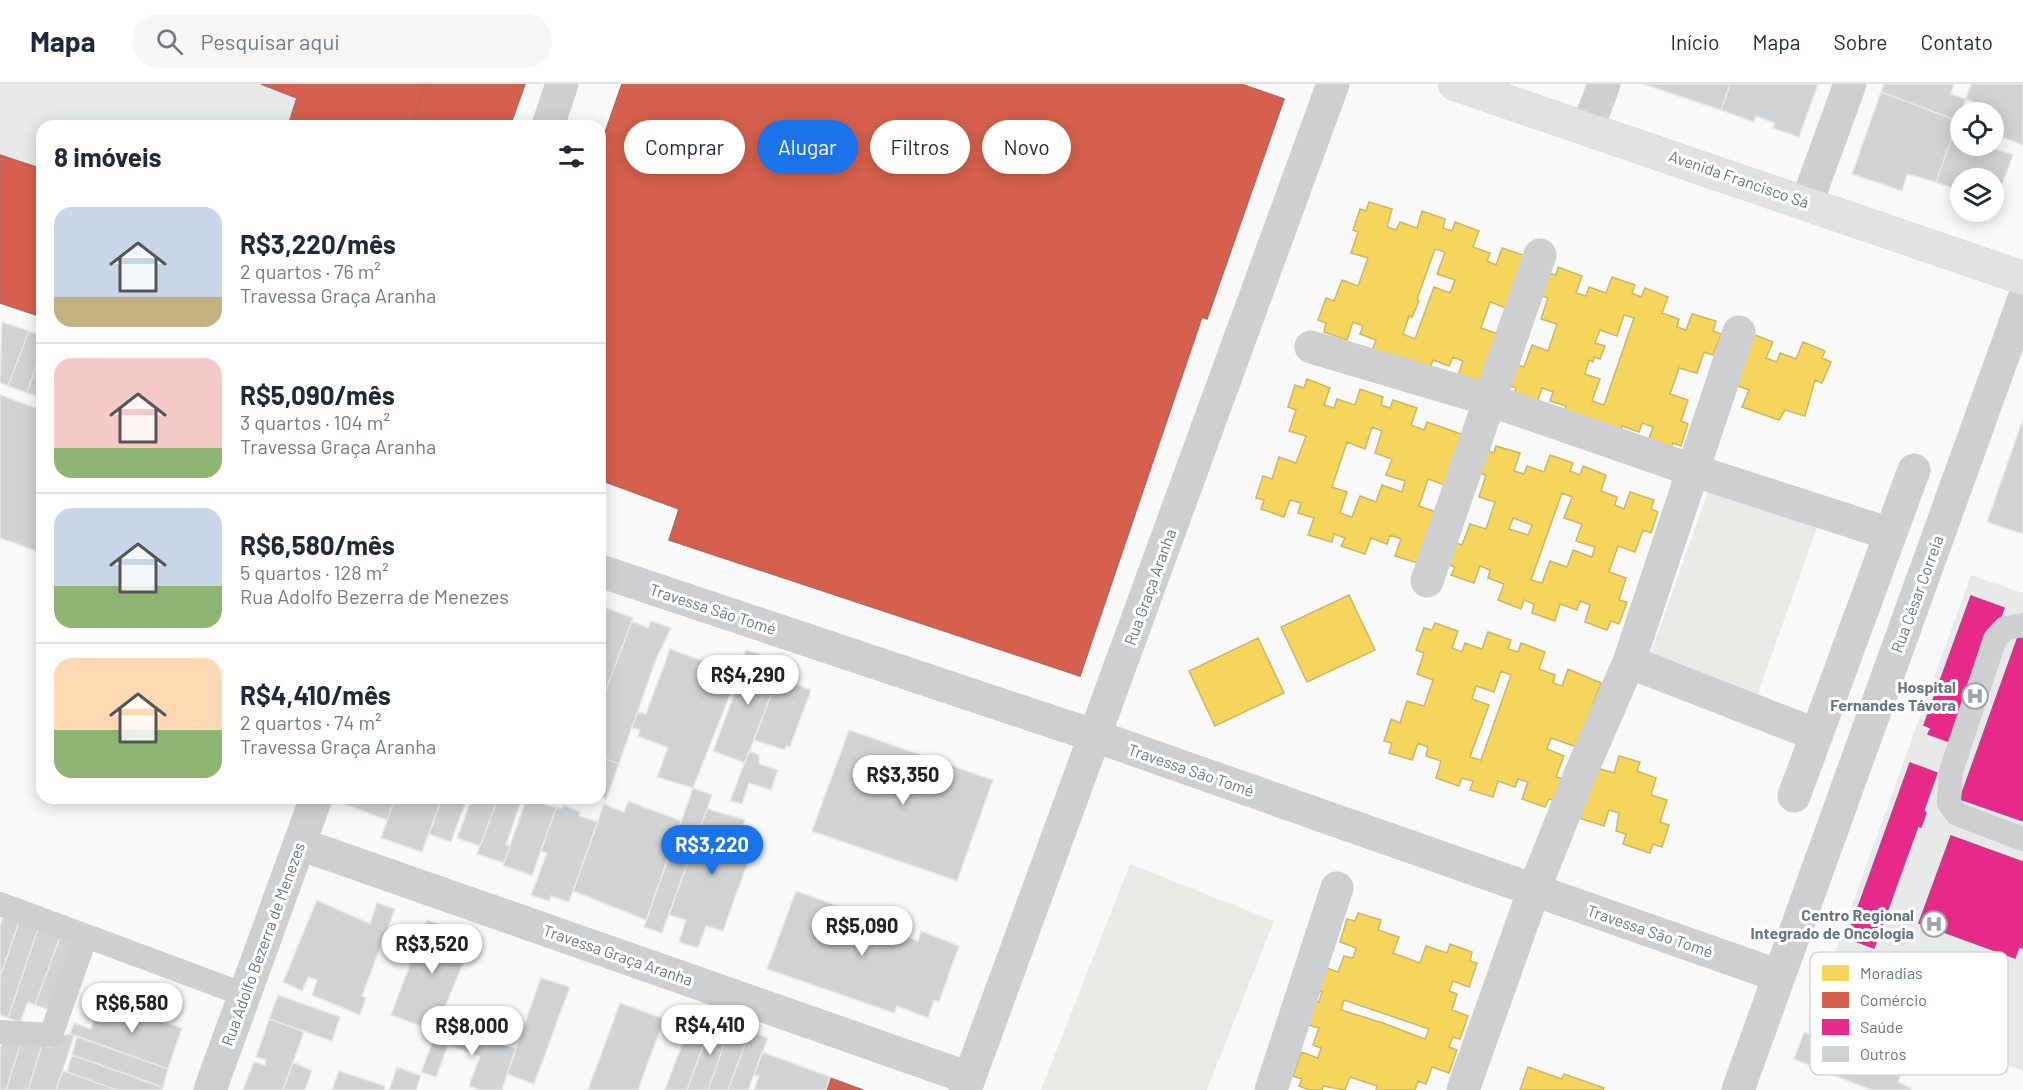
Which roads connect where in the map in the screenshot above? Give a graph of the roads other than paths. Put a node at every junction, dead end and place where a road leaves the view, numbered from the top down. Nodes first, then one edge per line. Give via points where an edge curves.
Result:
1 (562, 84) edge
2 (1333, 84) edge
3 (1455, 84) edge
4 (1604, 84) edge
5 (1850, 84) edge
6 (550, 120) edge
7 (1588, 128) junction
8 (1807, 202) junction
9 (1540, 255) dead end
10 (2023, 278) edge
11 (2023, 301) edge
12 (1739, 332) dead end
13 (1311, 347) dead end
14 (1491, 400) junction
15 (1692, 470) junction
16 (1914, 470) dead end
17 (1890, 534) junction
18 (606, 574) edge
19 (1427, 581) dead end
20 (2023, 625) edge
21 (1629, 662) junction
22 (1816, 735) junction
23 (1095, 736) junction
24 (1794, 796) dead end
25 (314, 804) edge
26 (2023, 839) edge
27 (300, 844) junction
28 (1337, 888) dead end
29 (1534, 890) junction
30 (0, 904) edge
31 (86, 936) junction
32 (1779, 976) junction
33 (245, 995) junction
34 (0, 1032) edge
35 (967, 1084) edge
36 (210, 1090) edge
37 (1271, 1090) edge
38 (1463, 1090) edge
39 (1738, 1090) edge

1 - 6 street
2 - 23 street, Rua Graça Aranha
3 - 7 main road, Avenida Francisco Sá
4 - 7 street
5 - 8 street
7 - 8 main road, Avenida Francisco Sá
8 - 10 main road, Avenida Francisco Sá
9 - 14 street
11 - 32 street, Rua César Correia
12 - 15 street
13 - 14 street
14 - 15 street
14 - 19 street
15 - 17 street
15 - 21 street
16 - 17 street
17 - 22 street
18 - 23 street, Travessa São Tomé
20 - 26 lane via 2005,628 1995,639 1951,771 1949,803 1957,814
21 - 22 street
21 - 29 street
22 - 24 street
23 - 29 street, Travessa São Tomé
23 - 35 street, Rua Graça Aranha
25 - 27 street, Rua Adolfo Bezerra de Menezes
27 - 33 street, Rua Adolfo Bezerra de Menezes
27 - 35 street, Travessa Graça Aranha
28 - 37 street
29 - 32 street, Travessa São Tomé
29 - 38 street
30 - 31 lane
31 - 33 lane
31 - 34 lane via 51,1035
32 - 39 street, Rua César Correia
33 - 36 street, Rua Adolfo Bezerra de Menezes

